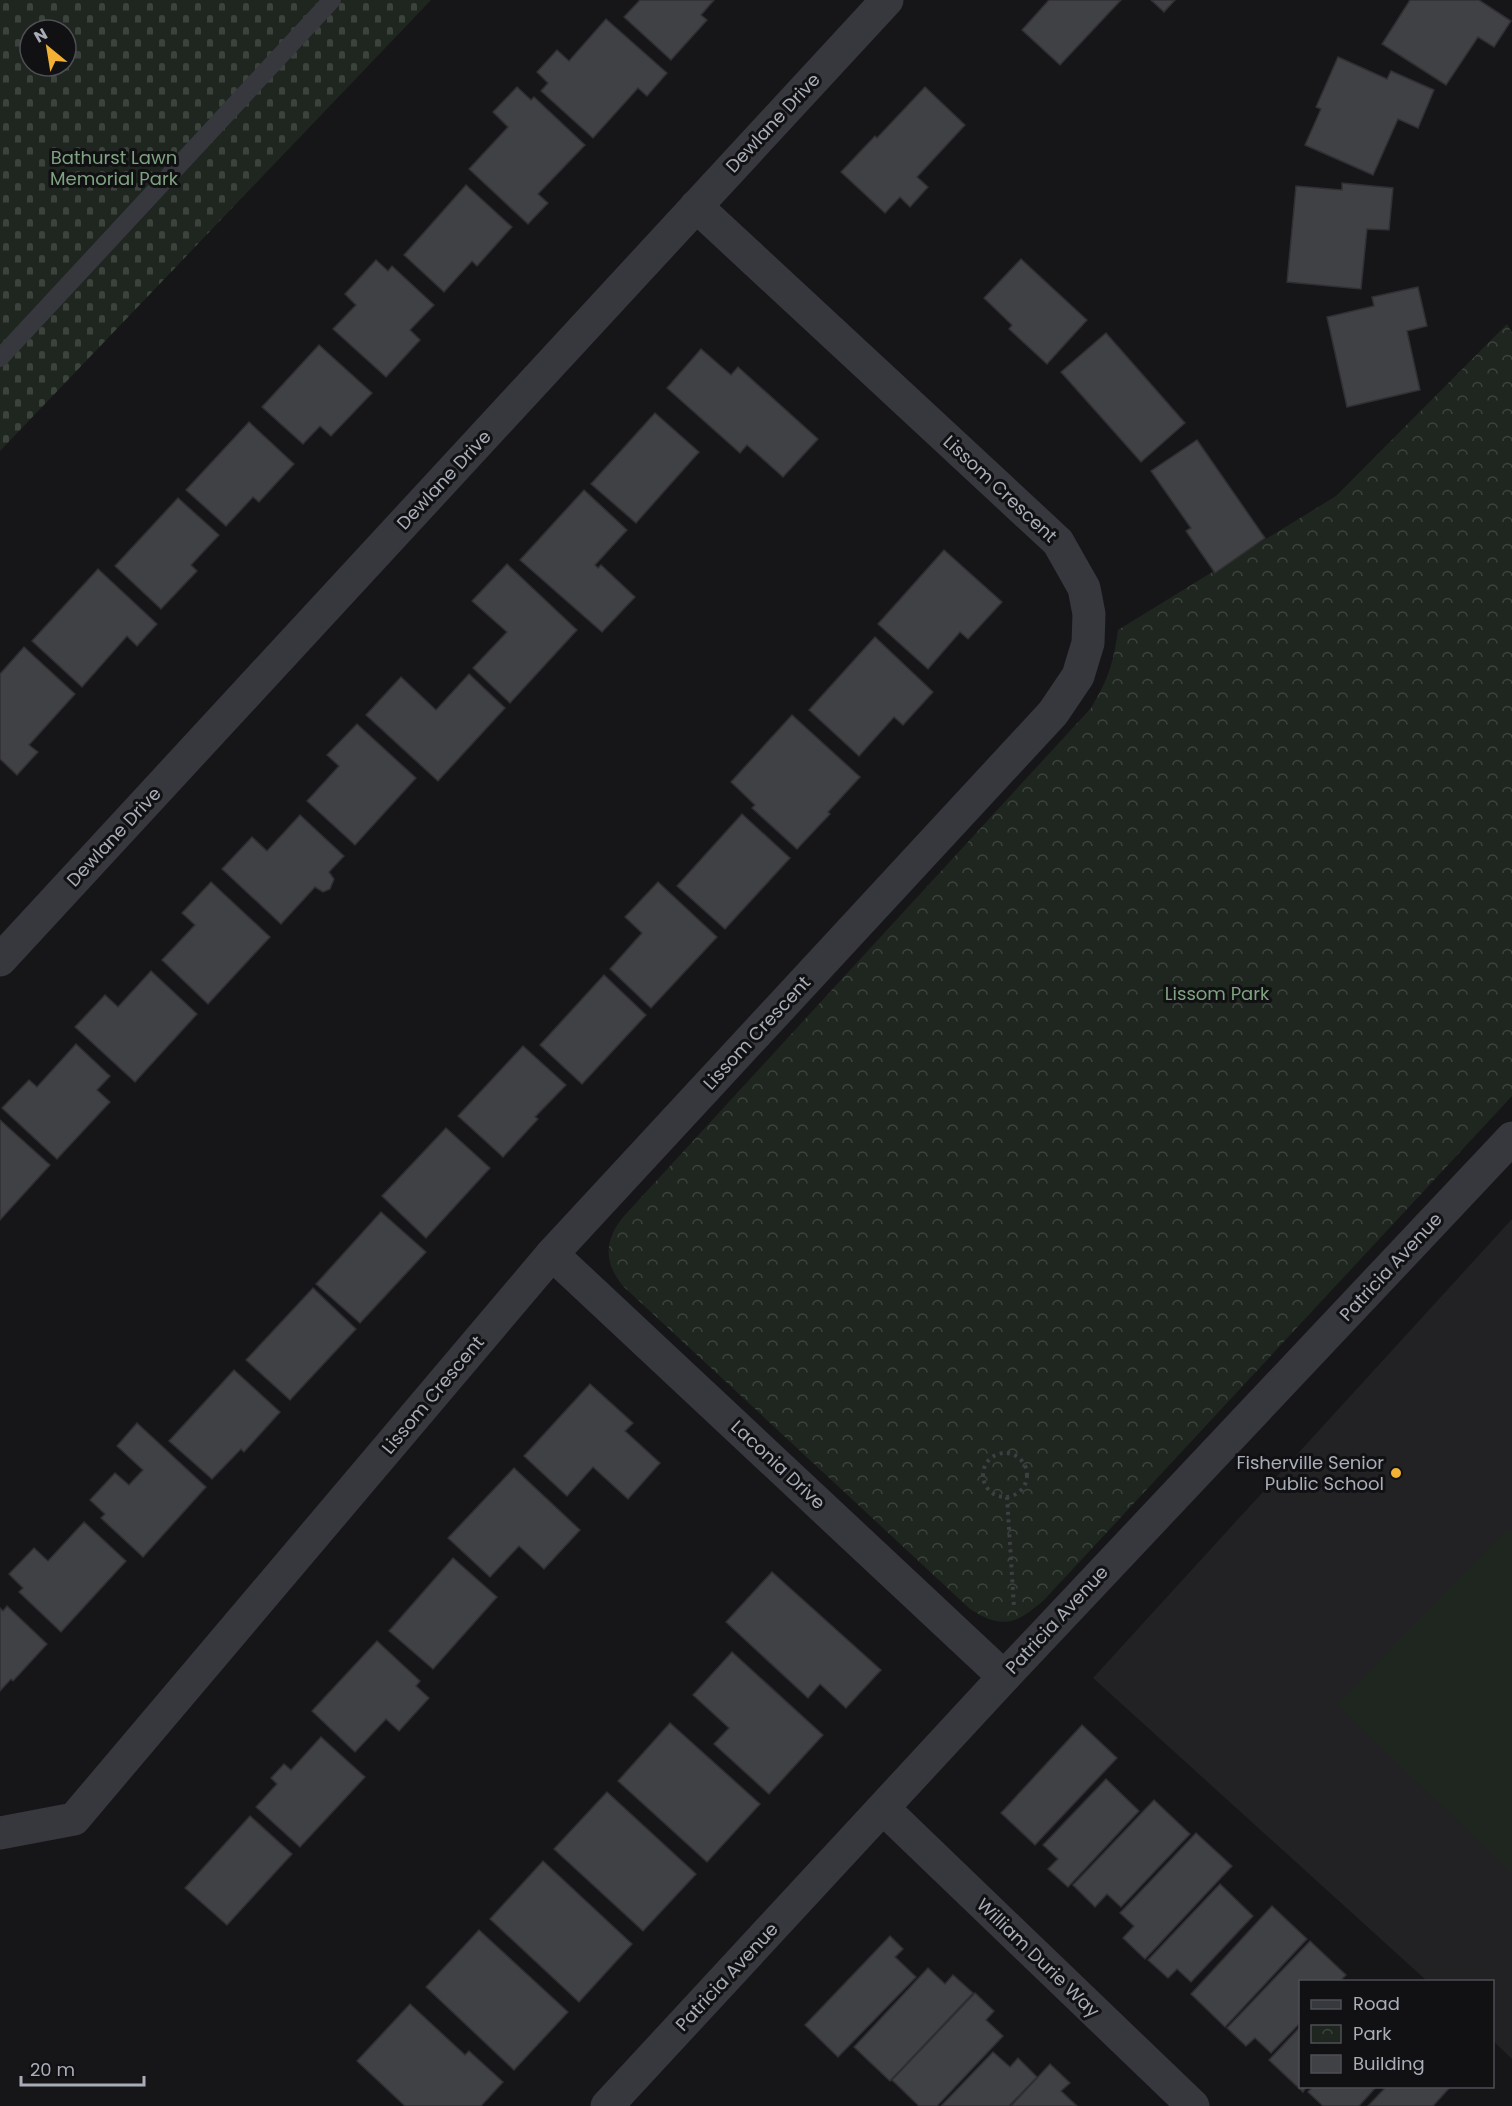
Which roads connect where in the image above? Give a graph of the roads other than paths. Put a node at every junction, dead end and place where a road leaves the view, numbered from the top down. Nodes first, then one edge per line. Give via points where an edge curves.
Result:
1 (332, 0) edge
2 (887, 0) edge
3 (696, 206) junction
4 (0, 358) edge
5 (0, 960) edge
6 (1512, 1138) edge
7 (552, 1254) junction
8 (1004, 1677) junction
9 (884, 1809) junction
10 (0, 1833) edge
11 (607, 2106) edge
12 (1193, 2106) edge

1 - 4 lane
2 - 3 street, Dewlane Drive
3 - 5 street, Dewlane Drive
3 - 7 street, Lissom Crescent via 1058,543 1084,588 1089,614 1088,643 1078,676 1053,713
6 - 8 street, Patricia Avenue
7 - 8 street, Laconia Drive
7 - 10 street, Lissom Crescent via 74,1820
8 - 9 street, Patricia Avenue
9 - 11 street, Patricia Avenue
9 - 12 street, William Durie Way

